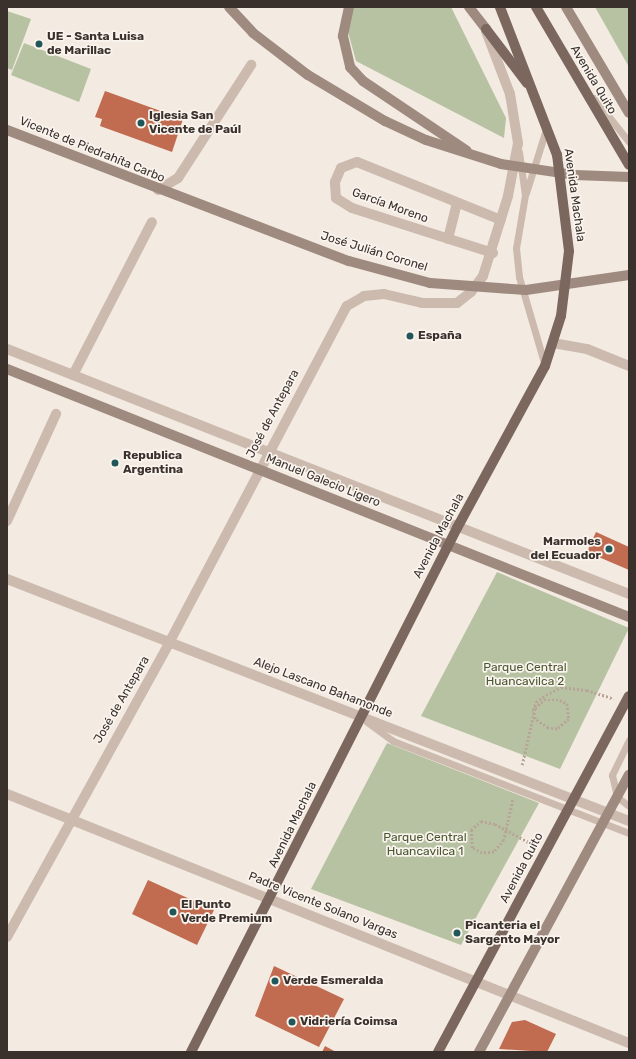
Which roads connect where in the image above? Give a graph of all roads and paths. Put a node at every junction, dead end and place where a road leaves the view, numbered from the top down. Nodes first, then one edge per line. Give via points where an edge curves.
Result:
1 (229, 7) edge
2 (349, 7) edge
3 (438, 7) edge
4 (443, 7) edge
5 (469, 7) edge
6 (473, 7) edge
7 (500, 7) edge
8 (536, 7) edge
9 (566, 7) edge
10 (486, 30) junction
11 (251, 65) dead end
12 (601, 69) junction
13 (574, 76) junction
14 (533, 91) junction
15 (629, 100) edge
16 (629, 112) edge
17 (547, 124) junction
18 (7, 130) edge
19 (629, 142) edge
20 (518, 144) junction
21 (479, 158) junction
22 (629, 165) edge
23 (629, 177) edge
24 (162, 192) junction
25 (525, 195) junction
26 (457, 204) junction
27 (501, 220) junction
28 (152, 222) dead end
29 (448, 239) junction
30 (493, 253) junction
31 (629, 275) edge
32 (553, 343) junction
33 (7, 349) edge
34 (545, 366) junction
35 (629, 366) edge
36 (7, 369) edge
37 (73, 375) junction
38 (56, 414) dead end
39 (267, 453) junction
40 (7, 521) edge
41 (457, 528) junction
42 (7, 579) edge
43 (629, 594) edge
44 (629, 616) edge
45 (170, 643) junction
46 (627, 700) edge
47 (361, 717) junction
48 (541, 725) dead end
49 (629, 740) edge
50 (629, 775) edge
51 (7, 794) edge
52 (617, 797) junction
53 (573, 799) junction
54 (629, 806) edge
55 (568, 809) junction
56 (608, 813) junction
57 (70, 820) junction
58 (629, 821) edge
59 (603, 823) junction
60 (495, 824) dead end
61 (629, 833) edge
62 (545, 851) junction
63 (271, 900) junction
64 (7, 937) edge
65 (476, 982) junction
66 (510, 995) junction
67 (629, 1043) edge
68 (191, 1052) edge
69 (438, 1052) edge
70 (479, 1052) edge

1 - 21 main road via 253,33 344,98 426,140
2 - 21 main road via 344,19 344,51 358,76
3 - 4 path
5 - 10 main road
6 - 10 main road
7 - 14 main road, Avenida Machala
8 - 13 main road, Avenida Quito
9 - 12 main road, Avenida Quito
10 - 14 main road
10 - 20 street, José de Antepara via 510,94
11 - 24 street via 178,178
12 - 15 main road
12 - 16 main road, Avenida Quito
13 - 19 lane
13 - 22 main road, Avenida Quito
14 - 17 main road, Avenida Machala
17 - 25 lane
17 - 32 main road, Avenida Machala via 557,155 569,251 564,301
18 - 24 main road, Vicente de Piedrahíta Carbo
20 - 25 lane
20 - 27 street, José de Antepara
21 - 23 main road via 569,174
24 - 31 main road, José Julián Coronel via 349,261 430,283 526,290
25 - 34 lane via 516,248 519,277
26 - 27 street, García Moreno
26 - 29 street
26 - 29 street, García Moreno via 357,162 341,168 335,182 336,198 352,208
27 - 30 street, José de Antepara
28 - 37 street
29 - 30 street, García Moreno
30 - 39 street, José de Antepara via 471,292 457,303 422,303 384,294 364,296 348,306
32 - 34 main road, Avenida Machala
32 - 35 street via 587,349
33 - 37 street, Manuel Galecio Ligero
34 - 41 main road, Avenida Machala
36 - 44 main road, Manuel Galecio Ligero
37 - 39 street, Manuel Galecio Ligero
38 - 40 street
39 - 41 street, Manuel Galecio Ligero
39 - 45 street, José de Antepara
41 - 43 street, Manuel Galecio Ligero
41 - 47 main road, Avenida Machala
42 - 45 street, Alejo Lascano Bahamonde
45 - 47 street, Alejo Lascano Bahamonde
45 - 57 street, José de Antepara
46 - 48 path via 561,687 536,702 535,720
46 - 53 main road, Avenida Quito
47 - 53 street, Alejo Lascano Bahamonde
47 - 55 lane via 393,741
47 - 63 main road, Avenida Machala
49 - 52 lane via 612,775
50 - 52 main road
51 - 57 street, Padre Vicente Solano Vargas
52 - 54 lane
52 - 56 main road
53 - 55 main road, Avenida Quito
53 - 56 street, Alejo Lascano Bahamonde
55 - 59 lane
55 - 62 main road, Avenida Quito
56 - 58 street, Alejo Lascano Bahamonde
56 - 59 main road
57 - 63 street, Padre Vicente Solano Vargas
57 - 64 street, José de Antepara
59 - 61 lane
59 - 66 main road
60 - 62 path
62 - 65 main road, Avenida Quito
63 - 65 street, Padre Vicente Solano Vargas
63 - 68 main road, Avenida Machala
65 - 66 street, Padre Vicente Solano Vargas
65 - 69 main road, Avenida Quito
66 - 67 street, Padre Vicente Solano Vargas
66 - 70 main road

